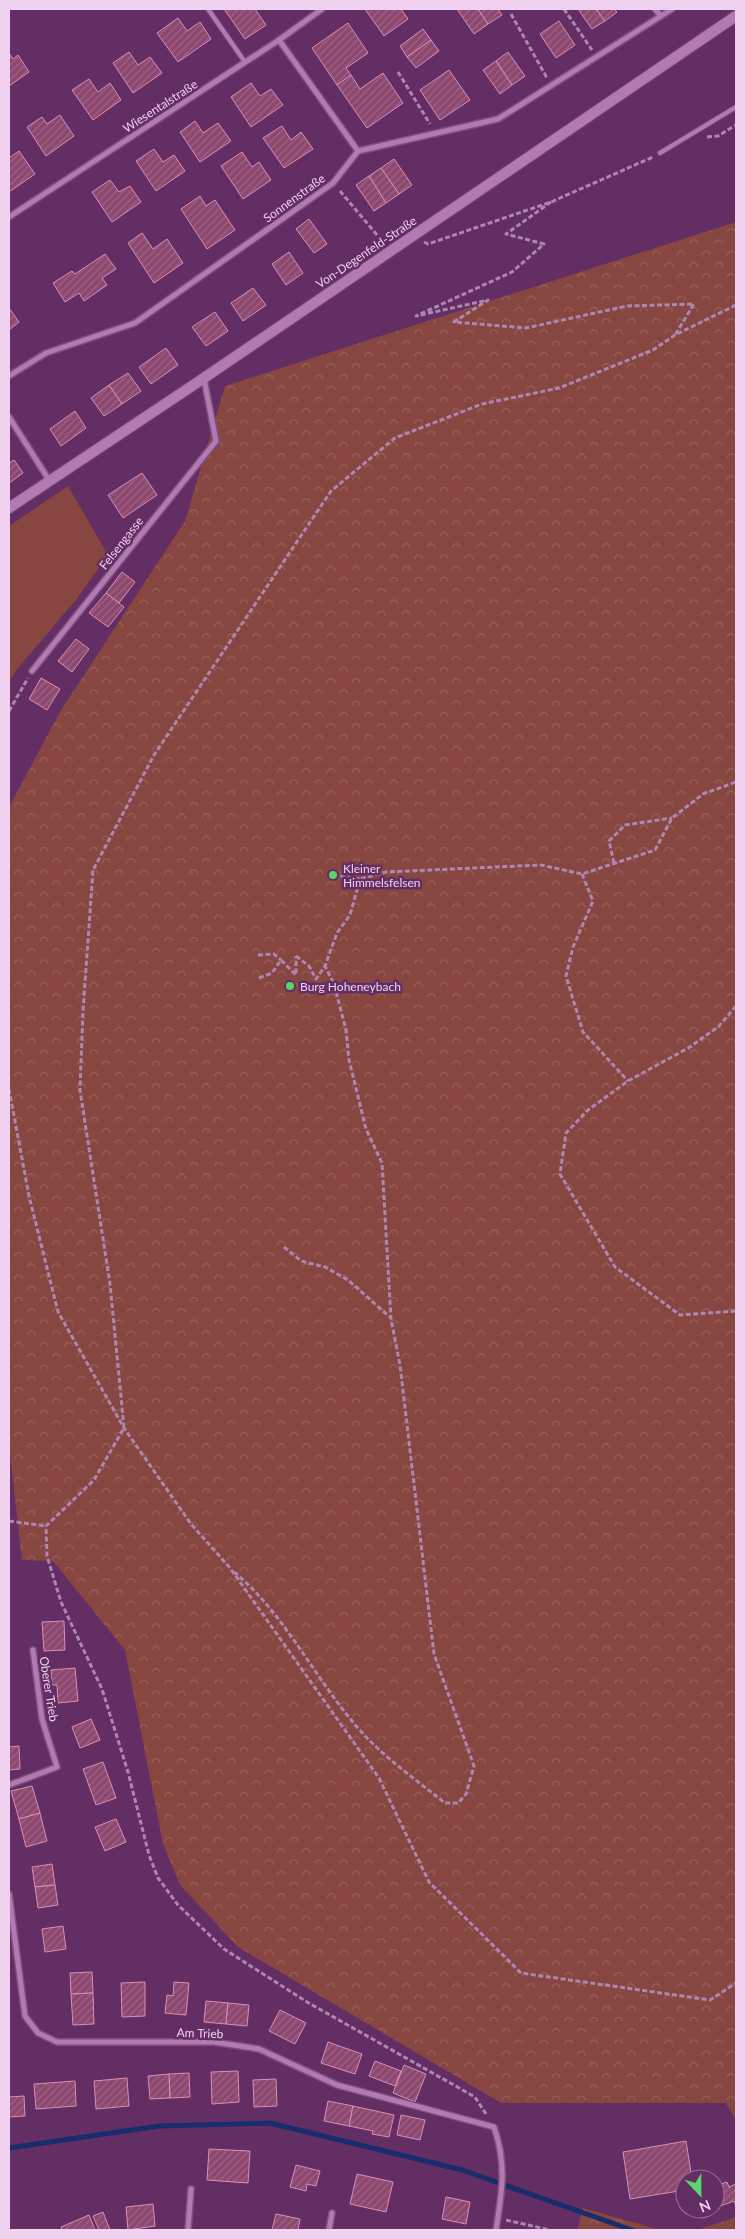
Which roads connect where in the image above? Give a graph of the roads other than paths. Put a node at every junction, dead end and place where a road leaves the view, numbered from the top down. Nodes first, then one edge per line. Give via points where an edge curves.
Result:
1 (208, 9) edge
2 (322, 9) edge
3 (655, 9) edge
4 (672, 9) edge
5 (661, 16) junction
6 (736, 16) edge
7 (279, 40) junction
8 (244, 62) junction
9 (736, 107) edge
10 (358, 151) junction
11 (660, 153) road end
12 (9, 217) edge
13 (9, 376) edge
14 (204, 378) junction
15 (9, 417) edge
16 (49, 480) junction
17 (9, 508) edge
18 (32, 671) road end
19 (33, 1650) dead end
20 (9, 1785) edge
21 (9, 1894) edge
22 (191, 2190) dead end
23 (332, 2213) dead end
24 (188, 2230) edge
25 (329, 2230) edge
26 (496, 2230) edge

1 - 8 lane
2 - 7 street, Wiesentalstraße
3 - 5 street
4 - 5 street
5 - 10 street via 498,119
6 - 14 main road, Von-Degenfeld-Straße
7 - 8 street, Wiesentalstraße
7 - 10 street
8 - 12 street, Wiesentalstraße
9 - 11 lane
10 - 13 street, Sonnenstraße via 333,183 135,323 46,353
14 - 16 main road, Von-Degenfeld-Straße
14 - 18 street, Felsengasse via 216,441
15 - 16 street
16 - 17 main road, Von-Degenfeld-Straße
19 - 20 street, Oberer Trieb via 42,1719 57,1768
21 - 26 street, Am Trieb via 25,2016 38,2033 57,2042 214,2042 259,2048 337,2086 494,2127 501,2149 503,2172
22 - 24 street
23 - 25 street

